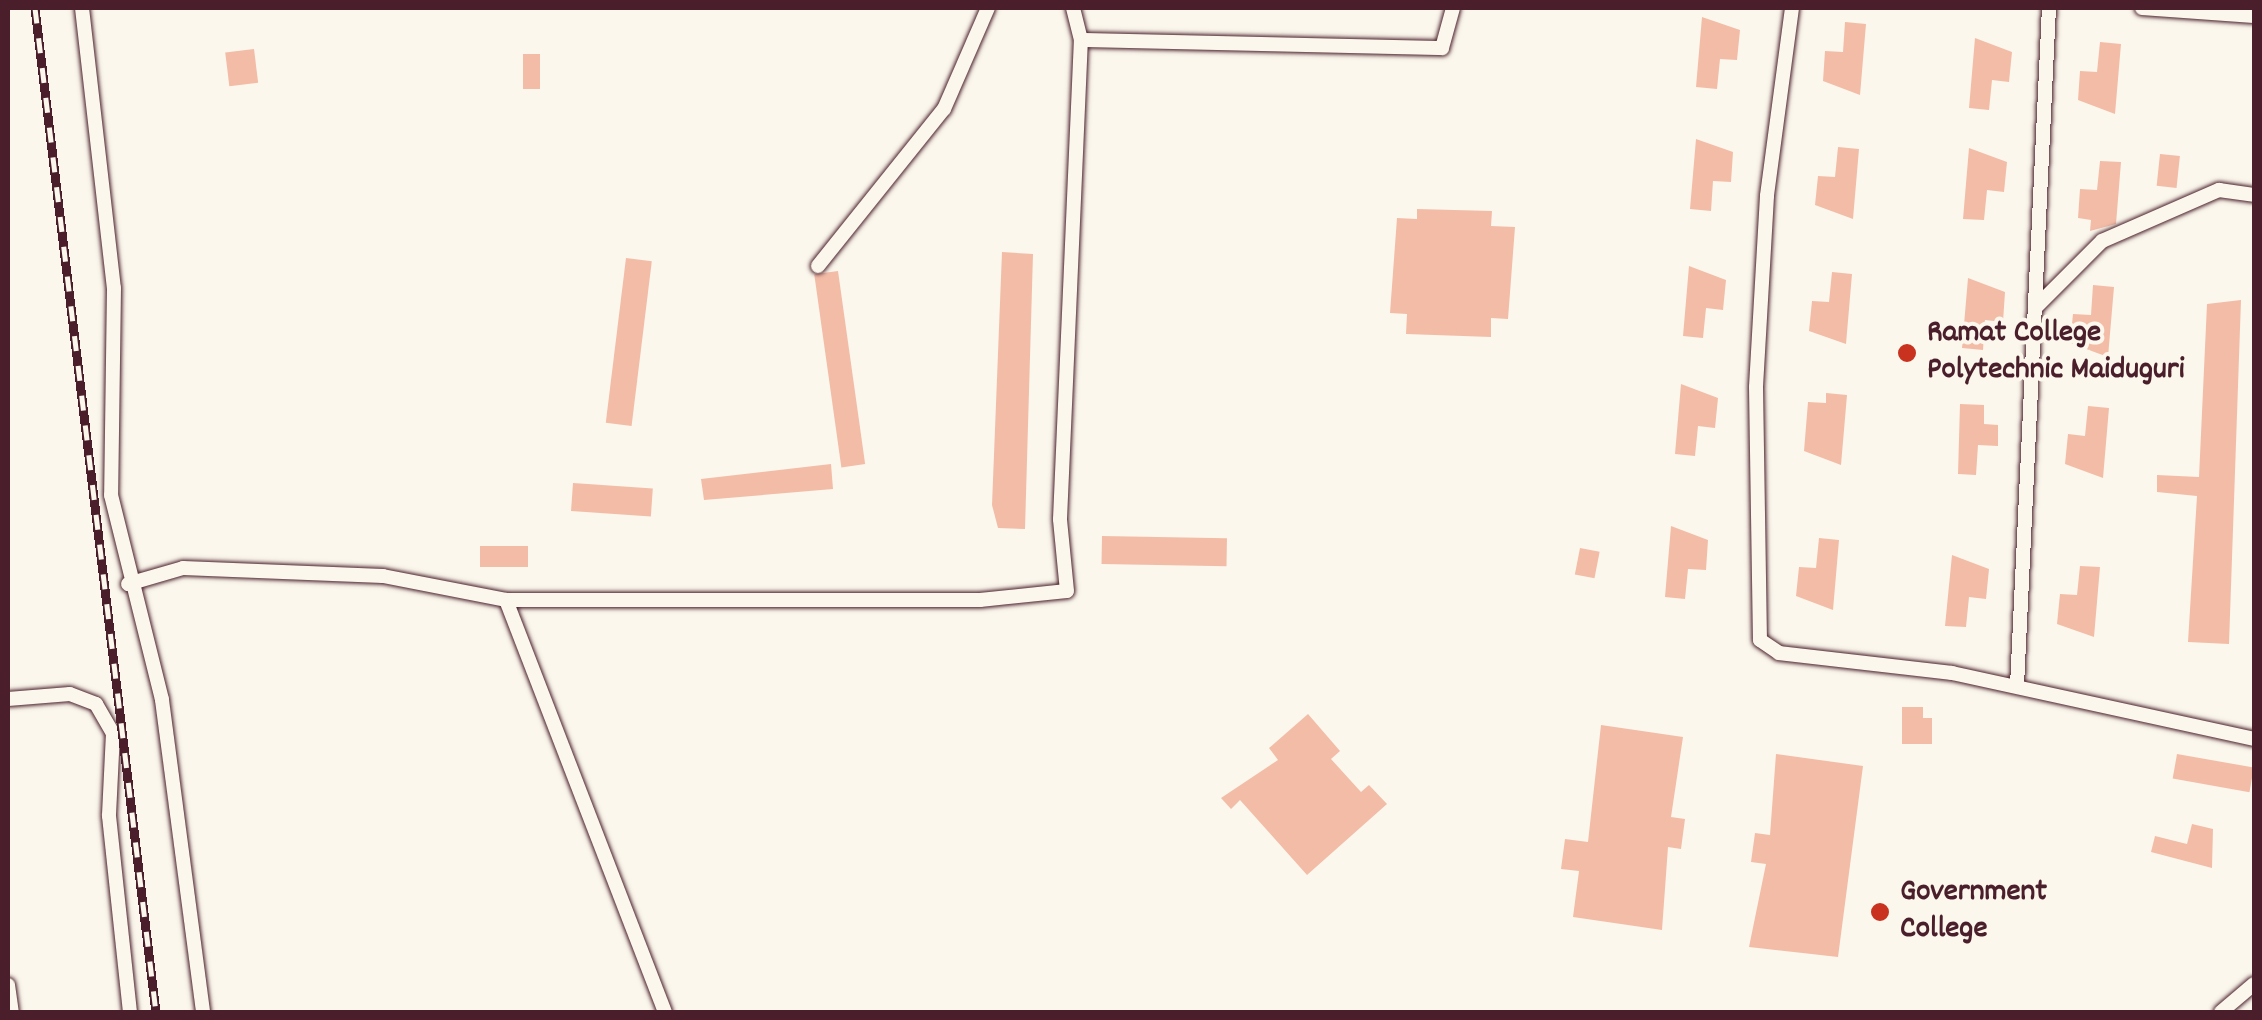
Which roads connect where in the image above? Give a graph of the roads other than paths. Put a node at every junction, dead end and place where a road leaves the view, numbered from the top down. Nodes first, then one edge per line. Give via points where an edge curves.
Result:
1 (82, 8) edge
2 (988, 8) edge
3 (1073, 8) edge
4 (1453, 8) edge
5 (1792, 8) edge
6 (2049, 8) edge
7 (2142, 8) edge
8 (2254, 16) edge
9 (1082, 40) junction
10 (2254, 194) edge
11 (818, 266) dead end
12 (2037, 306) junction
13 (128, 584) junction
14 (506, 600) junction
15 (2017, 686) junction
16 (8, 699) edge
17 (2254, 739) edge
18 (2254, 984) edge
19 (8, 986) edge
20 (12, 1012) edge
21 (130, 1012) edge
22 (203, 1012) edge
23 (665, 1012) edge
24 (2221, 1012) edge

1 - 13 street via 114,288 112,495
2 - 11 street via 944,108
3 - 9 street
4 - 9 street via 1442,48
5 - 15 street via 1767,196 1756,387 1760,640 1779,652
6 - 12 street
7 - 8 street
9 - 14 street via 1060,519 1067,591 980,600
10 - 12 street via 2219,190 2102,241
12 - 15 street
13 - 14 street via 184,568 365,575
13 - 22 street via 174,767
14 - 23 street
15 - 17 street
16 - 21 street via 70,694 96,704 113,734 108,816
18 - 24 street
19 - 20 street

